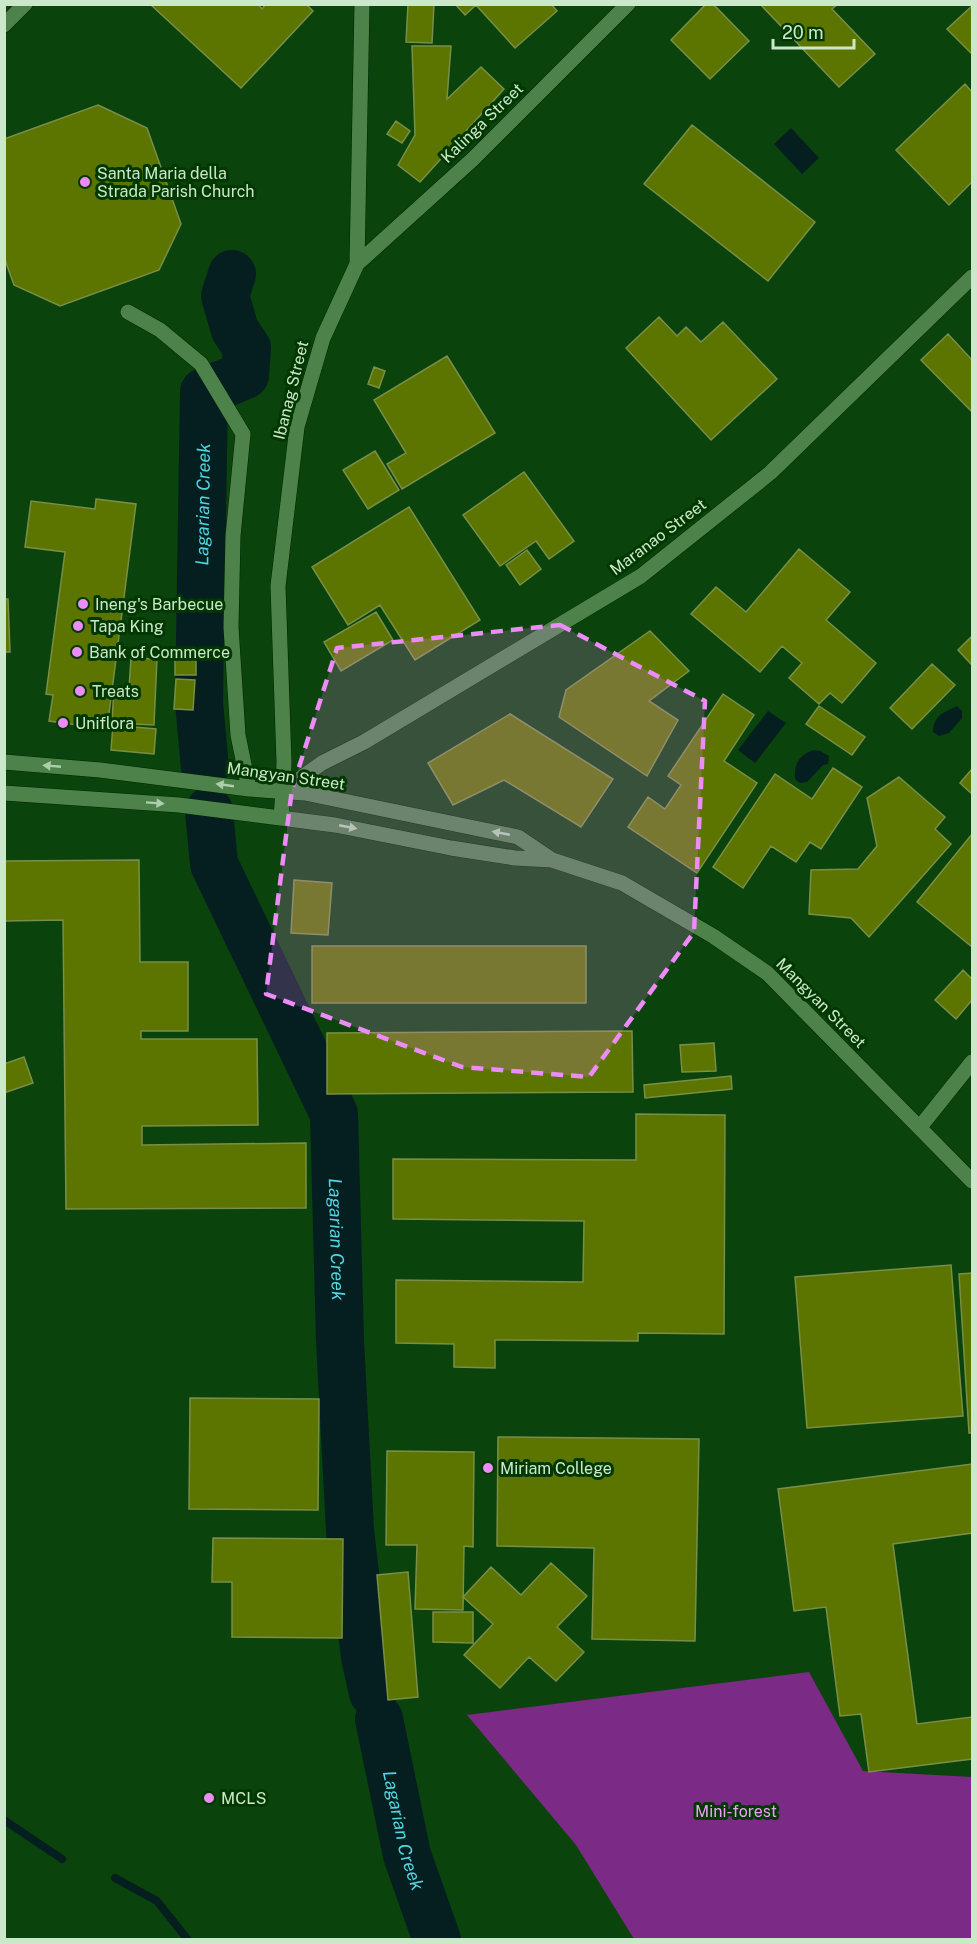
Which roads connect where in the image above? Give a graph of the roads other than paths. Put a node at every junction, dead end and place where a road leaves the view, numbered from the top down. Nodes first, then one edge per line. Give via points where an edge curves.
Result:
1 (24, 4) edge
2 (362, 4) edge
3 (628, 4) edge
4 (4, 25) edge
5 (357, 264) junction
6 (972, 277) edge
7 (128, 312) dead end
8 (4, 762) edge
9 (249, 789) junction
10 (283, 791) junction
11 (4, 793) edge
12 (281, 818) junction
13 (552, 860) junction
14 (972, 1062) edge
15 (920, 1127) junction
16 (972, 1181) edge

1 - 4 street
2 - 5 street, Ibanag Street
3 - 5 street, Kalinga Street via 472,159
5 - 10 street, Ibanag Street via 323,338 297,427 278,586
6 - 10 street, Maranao Street via 770,473 641,576 364,742 322,763
7 - 9 street via 160,330 201,364 243,434 233,536 231,627 238,735
9 -> 8 street, Mangyan Street
9 - 10 street, Mangyan Street
10 - 12 street
13 -> 10 street, Mangyan Street via 518,837
11 -> 12 street, Mangyan Street via 179,805
12 -> 13 street, Mangyan Street via 515,858
13 - 15 street, Mangyan Street via 622,883 713,936 767,974
14 - 15 street
15 - 16 street, Mangyan Street

